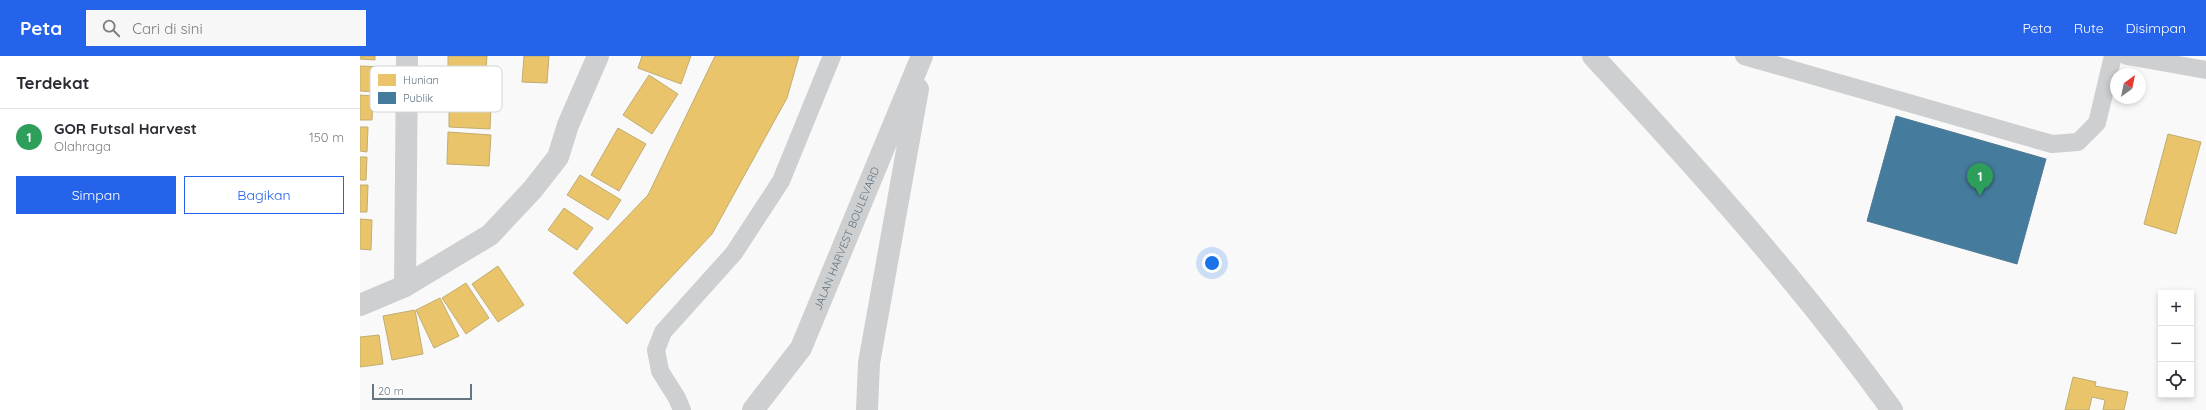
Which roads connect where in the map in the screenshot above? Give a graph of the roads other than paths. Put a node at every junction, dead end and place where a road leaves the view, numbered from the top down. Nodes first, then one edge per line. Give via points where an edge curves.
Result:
1 (407, 56) edge
2 (587, 56) edge
3 (598, 56) edge
4 (832, 56) edge
5 (923, 56) edge
6 (1593, 56) edge
7 (1744, 56) edge
8 (2113, 56) edge
9 (2128, 56) edge
10 (407, 66) edge
11 (2206, 70) edge
12 (587, 79) junction
13 (407, 112) edge
14 (405, 286) junction
15 (360, 305) edge
16 (682, 410) edge
17 (752, 410) edge
18 (867, 410) edge
19 (1892, 410) edge

1 - 10 street
2 - 12 street
3 - 12 street
4 - 16 lane via 781,181 734,253 662,332 656,350 660,371
5 - 17 street, JALAN HARVEST BOULEVARD via 801,348
5 - 18 street, JALAN HARVEST BOULEVARD via 869,363
6 - 19 street via 1695,167 1852,354
7 - 8 lane via 2052,144 2078,142 2097,123
9 - 11 lane
12 - 14 street via 558,158 533,189 490,235
13 - 14 street
14 - 15 street

